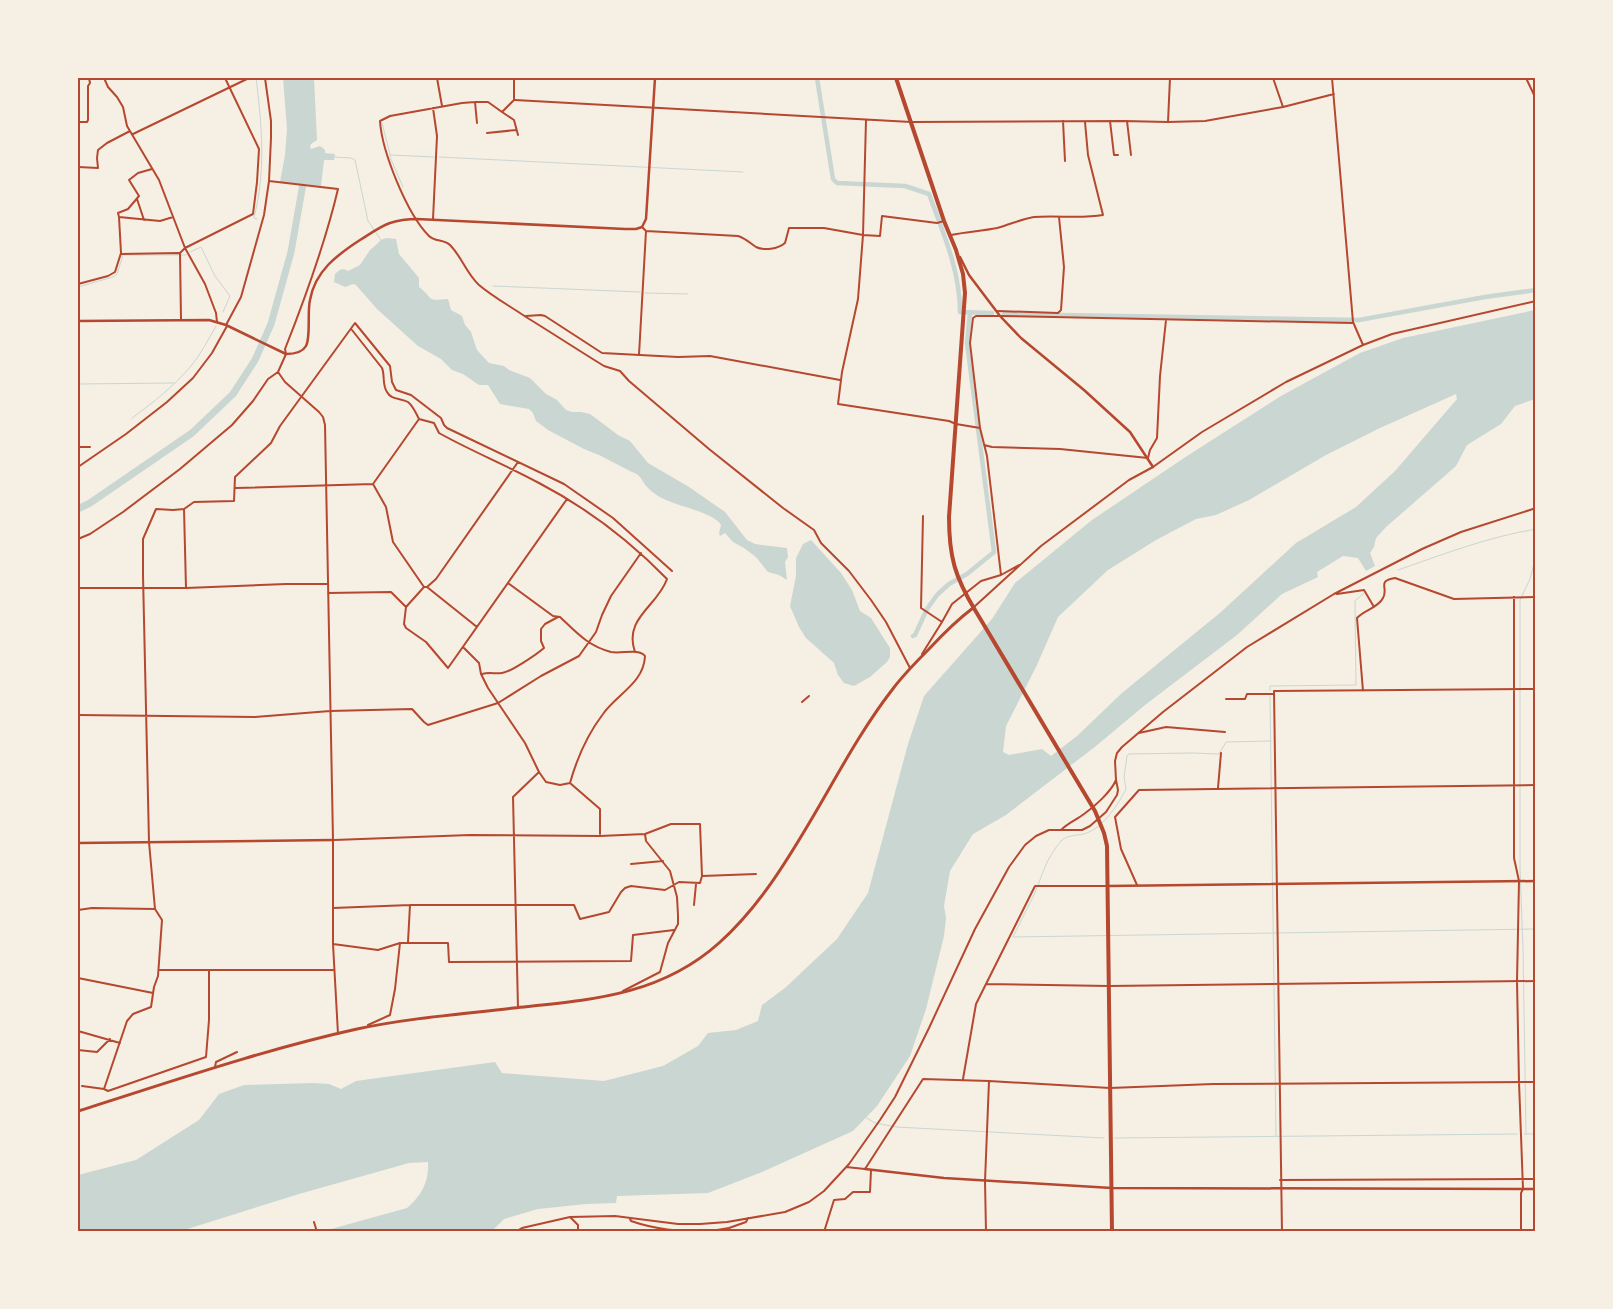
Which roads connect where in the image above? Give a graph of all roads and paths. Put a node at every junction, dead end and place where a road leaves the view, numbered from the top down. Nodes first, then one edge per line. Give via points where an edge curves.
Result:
1 (89, 78) edge
2 (104, 78) edge
3 (224, 78) edge
4 (249, 78) edge
5 (265, 78) edge
6 (437, 78) edge
7 (514, 78) edge
8 (655, 78) edge
9 (896, 78) edge
10 (1170, 78) edge
11 (1273, 78) edge
12 (1332, 78) edge
13 (1526, 78) edge
14 (229, 87) junction
15 (1334, 94) junction
16 (1536, 99) edge
17 (514, 100) junction
18 (475, 102) junction
19 (442, 106) junction
20 (1283, 107) junction
21 (433, 108) junction
22 (654, 108) junction
23 (502, 112) junction
24 (866, 120) junction
25 (1063, 121) junction
26 (1110, 121) junction
27 (1128, 121) junction
28 (78, 122) edge
29 (911, 122) junction
30 (1085, 122) junction
31 (1168, 122) junction
32 (477, 123) dead end
33 (516, 130) junction
34 (130, 131) junction
35 (133, 134) junction
36 (488, 134) dead end
37 (518, 135) dead end
38 (1118, 155) dead end
39 (1131, 155) dead end
40 (1065, 161) dead end
41 (78, 167) edge
42 (152, 169) junction
43 (269, 181) junction
44 (137, 199) junction
45 (119, 217) junction
46 (173, 218) junction
47 (1059, 218) junction
48 (417, 219) junction
49 (433, 219) junction
50 (144, 220) junction
51 (943, 221) junction
52 (642, 227) junction
53 (646, 231) junction
54 (862, 235) junction
55 (951, 235) junction
56 (185, 248) junction
57 (956, 250) junction
58 (180, 253) junction
59 (121, 254) junction
60 (78, 284) edge
61 (1536, 301) edge
62 (997, 311) junction
63 (526, 316) junction
64 (1000, 316) junction
65 (181, 320) junction
66 (1166, 320) junction
67 (78, 322) edge
68 (217, 322) junction
69 (1353, 322) junction
70 (226, 326) junction
71 (351, 329) junction
72 (1363, 345) junction
73 (286, 354) junction
74 (640, 355) junction
75 (277, 373) junction
76 (841, 380) junction
77 (302, 398) junction
78 (419, 419) junction
79 (956, 424) junction
80 (978, 428) junction
81 (78, 439) edge
82 (984, 445) junction
83 (78, 447) edge
84 (90, 447) dead end
85 (1148, 458) junction
86 (518, 462) junction
87 (78, 467) edge
88 (1154, 467) junction
89 (512, 469) junction
90 (373, 484) junction
91 (326, 486) junction
92 (235, 488) junction
93 (567, 499) junction
94 (1536, 508) edge
95 (184, 509) junction
96 (923, 516) dead end
97 (78, 540) edge
98 (641, 553) junction
99 (1020, 564) junction
100 (672, 571) dead end
101 (1001, 575) junction
102 (508, 583) junction
103 (328, 584) junction
104 (425, 587) junction
105 (78, 588) edge
106 (144, 588) junction
107 (186, 588) junction
108 (328, 593) junction
109 (1334, 594) junction
110 (1514, 597) junction
111 (1536, 597) edge
112 (406, 607) junction
113 (1374, 607) junction
114 (974, 609) junction
115 (560, 617) junction
116 (942, 622) junction
117 (476, 627) junction
118 (587, 643) junction
119 (464, 647) junction
120 (634, 652) junction
121 (919, 659) junction
122 (910, 668) junction
123 (481, 674) junction
124 (1514, 689) junction
125 (1536, 689) edge
126 (1363, 691) junction
127 (1274, 694) junction
128 (809, 696) dead end
129 (1226, 699) dead end
130 (802, 702) dead end
131 (498, 703) junction
132 (330, 710) junction
133 (78, 715) edge
134 (147, 716) junction
135 (1225, 732) dead end
136 (1138, 733) junction
137 (1220, 753) dead end
138 (540, 772) junction
139 (1116, 780) junction
140 (570, 783) junction
141 (1536, 784) edge
142 (1514, 785) junction
143 (1276, 788) junction
144 (1218, 789) junction
145 (1093, 807) junction
146 (1061, 830) junction
147 (645, 834) junction
148 (513, 835) junction
149 (600, 836) junction
150 (333, 840) junction
151 (149, 842) junction
152 (78, 843) edge
153 (664, 861) junction
154 (631, 864) dead end
155 (756, 874) dead end
156 (702, 876) junction
157 (1519, 881) junction
158 (1536, 881) edge
159 (673, 884) junction
160 (696, 884) junction
161 (1277, 884) junction
162 (1108, 886) junction
163 (1137, 886) junction
164 (410, 905) junction
165 (694, 905) dead end
166 (515, 906) junction
167 (333, 908) junction
168 (155, 909) junction
169 (78, 910) edge
170 (674, 930) junction
171 (408, 942) junction
172 (400, 943) junction
173 (333, 944) junction
174 (516, 962) junction
175 (159, 970) junction
176 (209, 970) junction
177 (334, 970) junction
178 (78, 978) edge
179 (1517, 981) junction
180 (1536, 981) edge
181 (986, 984) junction
182 (1278, 984) junction
183 (1109, 986) junction
184 (153, 993) junction
185 (616, 995) junction
186 (518, 1008) junction
187 (362, 1028) junction
188 (78, 1031) edge
189 (338, 1034) junction
190 (110, 1039) junction
191 (120, 1043) junction
192 (78, 1050) edge
193 (237, 1052) dead end
194 (215, 1067) junction
195 (964, 1080) junction
196 (989, 1081) junction
197 (1518, 1082) junction
198 (1536, 1082) edge
199 (1279, 1084) junction
200 (82, 1086) dead end
201 (1110, 1088) junction
202 (104, 1089) junction
203 (78, 1111) edge
204 (846, 1167) junction
205 (864, 1169) junction
206 (871, 1170) junction
207 (1522, 1179) junction
208 (1536, 1179) edge
209 (1280, 1180) junction
210 (985, 1181) junction
211 (1112, 1188) junction
212 (1282, 1189) junction
213 (1523, 1189) junction
214 (1536, 1189) edge
215 (570, 1217) junction
216 (629, 1218) junction
217 (748, 1218) junction
218 (314, 1222) dead end
219 (517, 1231) edge
220 (680, 1231) edge
221 (705, 1231) edge
222 (317, 1232) edge
223 (578, 1232) edge
224 (824, 1232) edge
225 (986, 1232) edge
226 (1112, 1232) edge
227 (1282, 1232) edge
228 (1521, 1232) edge

1 - 28 street via 88,120
2 - 34 street via 123,107
3 - 14 street
4 - 14 street
5 - 43 street via 271,121
6 - 19 street
7 - 17 street
8 - 22 street
9 - 29 highway
10 - 31 street
11 - 20 street
12 - 15 street
13 - 16 street
14 - 35 street
14 - 56 street via 259,149 253,214
15 - 20 street
15 - 69 street
17 - 22 street
17 - 23 street
18 - 19 street
18 - 23 street via 488,102
18 - 32 street
19 - 21 street
20 - 31 street via 1205,122
21 - 48 street via 380,121 389,160
21 - 49 street via 437,136
22 - 24 street
22 - 52 street via 646,220
23 - 33 street via 514,120
24 - 29 street
24 - 54 street
25 - 29 street
25 - 30 street
25 - 40 street
26 - 27 street
26 - 30 street
26 - 38 street via 1114,155
27 - 31 street
27 - 39 street
29 - 51 highway
30 - 47 street via 1088,155 1103,215
33 - 36 street
33 - 37 street
34 - 35 street
34 - 41 street via 98,150 98,168
35 - 42 street
42 - 44 street via 129,180 139,196
42 - 46 street
43 - 70 street via 264,215 246,280
43 - 73 street via 338,189 324,244 285,349
44 - 45 street via 128,209 118,213
44 - 50 street
45 - 50 street
45 - 59 street
46 - 50 street
46 - 56 street
47 - 55 street via 1027,218 994,228
47 - 62 street via 1064,267 1061,310 1058,313
48 - 49 street
48 - 63 street via 435,240 447,242 479,285
48 - 73 street via 396,221 380,228 337,256 314,286 306,345 298,353
49 - 52 street
51 - 54 street via 882,216 880,236
51 - 55 highway
52 - 53 street
53 - 54 street via 738,236 758,248 781,246 790,228 824,228
53 - 74 street
54 - 76 street via 858,299
55 - 57 highway
56 - 58 street
56 - 68 street via 205,284
57 - 62 street via 969,275
57 - 79 highway via 965,293
58 - 59 street
58 - 65 street
59 - 60 street via 115,272
61 - 72 street via 1392,334
62 - 64 street
63 - 74 street via 545,316 602,353
63 - 122 street via 604,366 620,371 704,444 814,530 821,543 871,600
64 - 66 street
64 - 80 street via 973,318 970,340
64 - 85 street via 1130,432
65 - 67 street
65 - 68 street
66 - 69 street
66 - 85 street via 1157,438
68 - 70 street
69 - 72 street
70 - 73 street
70 - 87 street via 212,353 193,378 126,434
71 - 77 street
71 - 78 street via 382,368 388,394 410,403
71 - 86 street via 355,323 390,366 396,390 411,395 440,418 447,428
72 - 88 street via 1286,382 1238,410
73 - 75 street
74 - 76 street via 710,356
75 - 77 street
75 - 97 street via 268,379 241,416 180,470 124,512
76 - 79 street via 838,404
77 - 91 street via 324,417
77 - 92 street via 271,442 235,476
78 - 89 street via 434,423 439,433
78 - 90 street
79 - 80 street
79 - 114 highway via 949,536 951,557
80 - 82 street
81 - 83 street
82 - 85 street
82 - 101 street
83 - 84 street
85 - 88 street
86 - 89 street
86 - 100 street via 564,484 592,503
88 - 99 street via 1114,490
89 - 93 street
89 - 104 street via 436,579
90 - 91 street
90 - 104 street via 386,507 393,542
91 - 92 street
91 - 103 street
92 - 95 street via 234,500 194,502
93 - 98 street
93 - 102 street
94 - 109 street via 1461,532
95 - 106 street via 156,509 143,539
95 - 107 street
96 - 116 street via 921,608
98 - 118 street via 610,596 596,632
98 - 120 street via 667,579 660,593 637,619 632,644
99 - 101 street
99 - 114 street
101 - 116 street via 981,582 952,604
102 - 115 street via 553,616
102 - 117 street
103 - 107 street
103 - 108 street
104 - 112 street
104 - 117 street
105 - 106 street
106 - 107 street
106 - 134 street
108 - 112 street via 391,592
108 - 132 street
109 - 113 street via 1364,590
109 - 136 street via 1247,647
110 - 111 street
110 - 113 street via 1454,599 1395,578 1385,582 1383,600
110 - 124 street
112 - 119 street via 406,628 420,637 448,668
113 - 126 street via 1357,618
114 - 121 main road via 959,618
114 - 145 highway
115 - 118 street
115 - 123 street via 541,629 544,648 539,653 504,673
116 - 121 street
117 - 119 street
118 - 120 street via 615,653
118 - 131 street via 579,656
119 - 123 street via 479,663
120 - 140 street via 645,656 642,671 593,728 576,760
121 - 122 main road
122 - 185 main road via 870,721 778,874 744,918 719,943 684,969 645,987
123 - 131 street
124 - 125 street
124 - 126 street
124 - 142 street
126 - 127 street
127 - 129 street via 1247,694 1245,699
127 - 143 street
128 - 130 street
131 - 132 street via 428,725 412,709
131 - 138 street
132 - 134 street via 255,717
132 - 150 street
133 - 134 street
134 - 151 street
135 - 136 street via 1166,727
136 - 139 street via 1117,753
137 - 144 street
138 - 140 street via 550,784
138 - 148 street via 513,796
139 - 145 street
139 - 146 street via 1117,795 1106,812 1082,830
140 - 149 street via 600,809
141 - 142 street
142 - 143 street
142 - 157 street via 1514,858
143 - 144 street
143 - 161 street
144 - 163 street via 1139,790 1115,817 1121,849
145 - 146 street
145 - 162 highway via 1106,840
146 - 204 street via 1048,830 1036,836 1009,867 974,929 907,1075
147 - 149 street
147 - 153 street via 646,840
147 - 156 street via 671,824 700,824
148 - 149 street
148 - 150 street
148 - 166 street
150 - 151 street
150 - 167 street
151 - 152 street
151 - 168 street
153 - 154 street
153 - 159 street
155 - 156 street
156 - 160 street via 700,883
157 - 158 street
157 - 161 street
157 - 179 street
159 - 160 street
159 - 166 street via 665,890 631,886 621,892 609,912 580,920 574,905
159 - 170 street via 678,915
160 - 165 street
161 - 163 street
161 - 182 street
162 - 163 street
162 - 181 street via 1035,886
162 - 183 highway
164 - 166 street
164 - 167 street
164 - 171 street
166 - 174 street
167 - 173 street
168 - 169 street
168 - 175 street via 162,920
170 - 174 street via 633,935 631,961
170 - 185 street via 660,972
171 - 172 street
171 - 174 street via 448,943 449,962
172 - 173 street via 378,950
172 - 187 street via 390,1014
173 - 177 street
174 - 186 street
175 - 176 street
175 - 184 street
176 - 177 street
176 - 202 street via 206,1057 108,1091
177 - 189 street
178 - 184 street
179 - 180 street
179 - 182 street
179 - 197 street
181 - 183 street
181 - 195 street via 976,1004
182 - 183 street
182 - 199 street
183 - 201 highway
184 - 191 street via 151,1007 133,1014 127,1021
185 - 186 main road
186 - 187 main road via 425,1017
187 - 189 main road
188 - 190 street
189 - 194 main road
190 - 191 street
190 - 192 street via 97,1052
191 - 202 street
193 - 194 street via 216,1062
194 - 203 main road
195 - 196 street
195 - 205 street via 923,1079
196 - 201 street
196 - 210 street
197 - 198 street
197 - 199 street
197 - 207 street
199 - 201 street
199 - 209 street
200 - 202 street
201 - 211 highway
204 - 205 street
204 - 217 street via 809,1202 784,1212
205 - 206 street
206 - 210 street
206 - 224 street via 870,1192 853,1192 844,1199 834,1200
207 - 208 street
207 - 209 street
207 - 213 street
209 - 212 street
210 - 211 street
210 - 225 street
211 - 212 street
211 - 226 highway
212 - 213 street
212 - 227 street
213 - 214 street
213 - 228 street
215 - 216 street
215 - 219 street
215 - 223 street via 578,1225
216 - 217 street via 700,1224
216 - 220 street via 652,1228
217 - 221 street via 746,1222 729,1228
218 - 222 street
220 - 221 street

